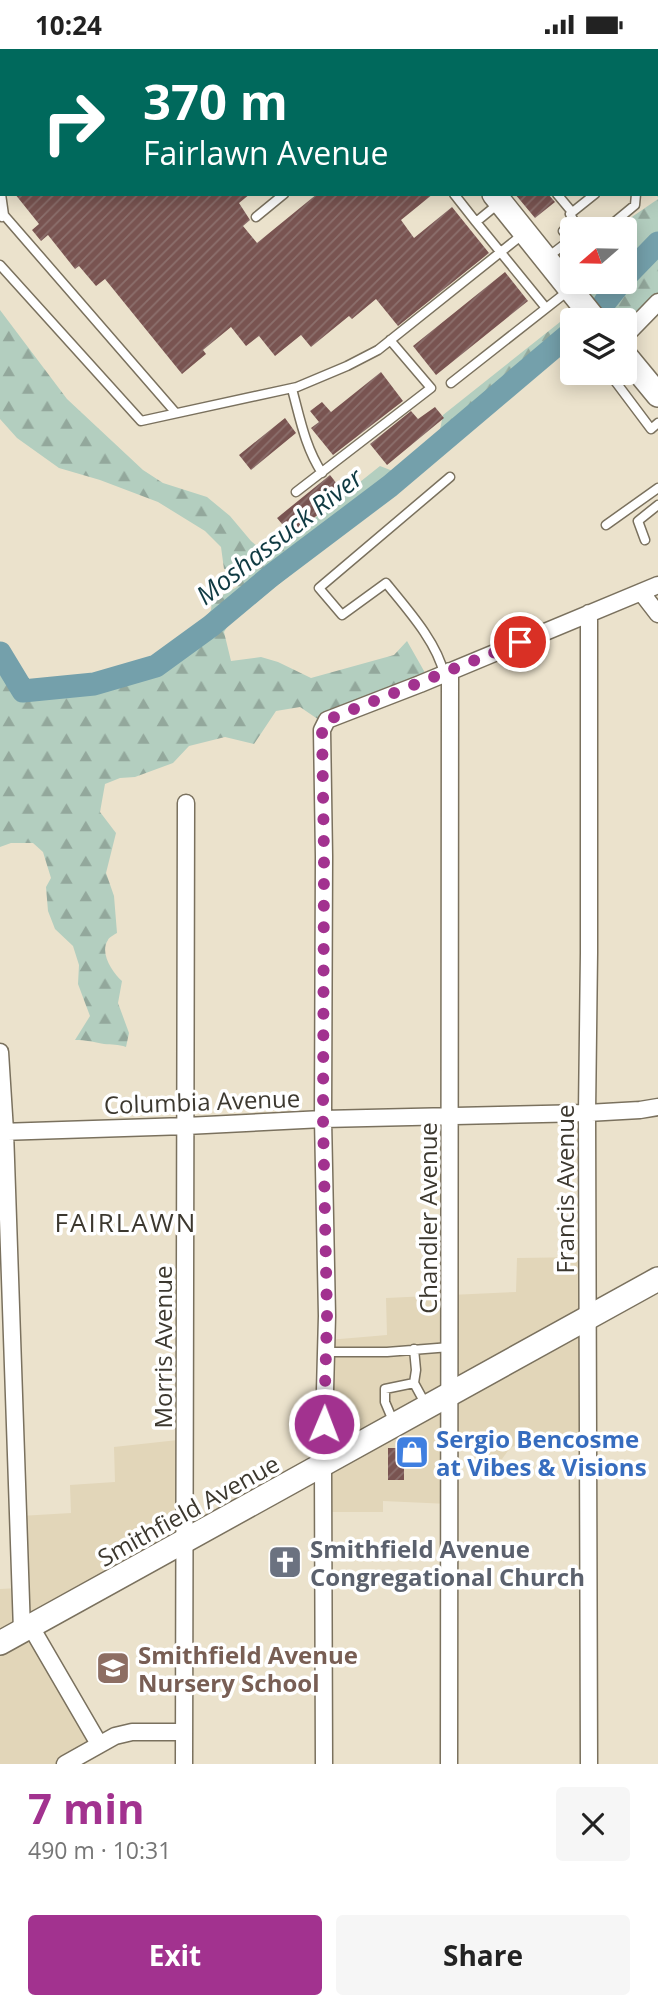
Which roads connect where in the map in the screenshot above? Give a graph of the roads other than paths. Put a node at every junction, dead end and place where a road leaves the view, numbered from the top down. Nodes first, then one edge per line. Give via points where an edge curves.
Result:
1 (1, 196) edge
2 (282, 196) edge
3 (456, 196) edge
4 (559, 196) edge
5 (592, 196) edge
6 (636, 196) edge
7 (498, 197) edge
8 (572, 212) junction
9 (2, 217) edge
10 (256, 217) dead end
11 (572, 217) edge
12 (620, 217) edge
13 (476, 222) junction
14 (525, 233) junction
15 (560, 248) edge
16 (501, 251) junction
17 (546, 259) junction
18 (0, 265) edge
19 (560, 276) edge
20 (564, 294) edge
21 (574, 294) edge
22 (658, 302) edge
23 (546, 308) junction
24 (585, 308) edge
25 (637, 334) edge
26 (390, 340) junction
27 (637, 368) edge
28 (451, 383) dead end
29 (618, 385) edge
30 (292, 389) junction
31 (658, 395) edge
32 (175, 412) junction
33 (654, 426) edge
34 (322, 473) junction
35 (450, 477) dead end
36 (658, 488) edge
37 (296, 492) dead end
38 (658, 505) edge
39 (606, 525) dead end
40 (645, 540) dead end
41 (658, 585) edge
42 (641, 592) junction
43 (589, 613) junction
44 (658, 614) edge
45 (447, 672) junction
46 (186, 803) dead end
47 (0, 1052) edge
48 (658, 1107) edge
49 (586, 1113) junction
50 (449, 1117) junction
51 (323, 1119) junction
52 (186, 1126) junction
53 (3, 1131) edge
54 (658, 1279) edge
55 (587, 1319) junction
56 (450, 1347) junction
57 (414, 1349) junction
58 (326, 1352) junction
59 (414, 1383) junction
60 (450, 1395) junction
61 (428, 1407) junction
62 (395, 1425) junction
63 (323, 1465) junction
64 (184, 1542) junction
65 (26, 1629) junction
66 (0, 1643) edge
67 (184, 1732) junction
68 (99, 1744) junction
69 (65, 1764) edge
70 (184, 1764) edge
71 (324, 1764) edge
72 (449, 1764) edge
73 (589, 1764) edge

1 - 9 lane
2 - 10 lane
3 - 13 lane
4 - 8 lane
5 - 8 lane
6 - 12 lane via 635,205
7 - 13 lane
7 - 14 main road
8 - 11 lane
9 - 32 lane
13 - 16 lane
14 - 16 lane
14 - 17 main road
15 - 17 lane
16 - 23 lane
16 - 26 lane
17 - 19 main road
18 - 32 lane via 141,421
20 - 23 lane
21 - 24 main road
22 - 25 street
23 - 28 lane
26 - 30 lane via 347,366
26 - 34 lane via 431,388
27 - 31 main road
29 - 33 lane
30 - 32 lane
30 - 34 lane via 306,443
34 - 37 lane
35 - 45 lane via 319,588 342,615 387,583
36 - 39 lane
38 - 40 lane via 638,521
41 - 42 street
42 - 43 street
42 - 44 street
43 - 45 street
43 - 49 street, Francis Avenue
45 - 50 street, Chandler Avenue
45 - 51 street via 327,720 322,730
46 - 52 street, Morris Avenue
47 - 53 street
48 - 49 street, Columbia Avenue
49 - 50 street, Columbia Avenue
49 - 55 street, Francis Avenue
50 - 51 street, Columbia Avenue
50 - 56 street, Chandler Avenue
51 - 52 street, Columbia Avenue
51 - 58 street
52 - 53 street, Columbia Avenue
52 - 64 street, Morris Avenue
53 - 65 street
54 - 55 main road, Smithfield Avenue
55 - 60 main road, Smithfield Avenue
55 - 73 street, Francis Avenue
56 - 57 lane
56 - 60 street, Chandler Avenue
57 - 58 lane
57 - 59 lane
58 - 63 street
59 - 61 lane
59 - 62 lane via 385,1389
60 - 61 main road, Smithfield Avenue
60 - 72 street, Chandler Avenue
61 - 62 main road, Smithfield Avenue
62 - 63 main road, Smithfield Avenue
63 - 64 main road, Smithfield Avenue
63 - 71 street
64 - 65 main road, Smithfield Avenue
64 - 67 street, Morris Avenue
65 - 66 main road, Smithfield Avenue
65 - 68 street
67 - 68 street via 132,1732
67 - 70 street, Morris Avenue
68 - 69 street

